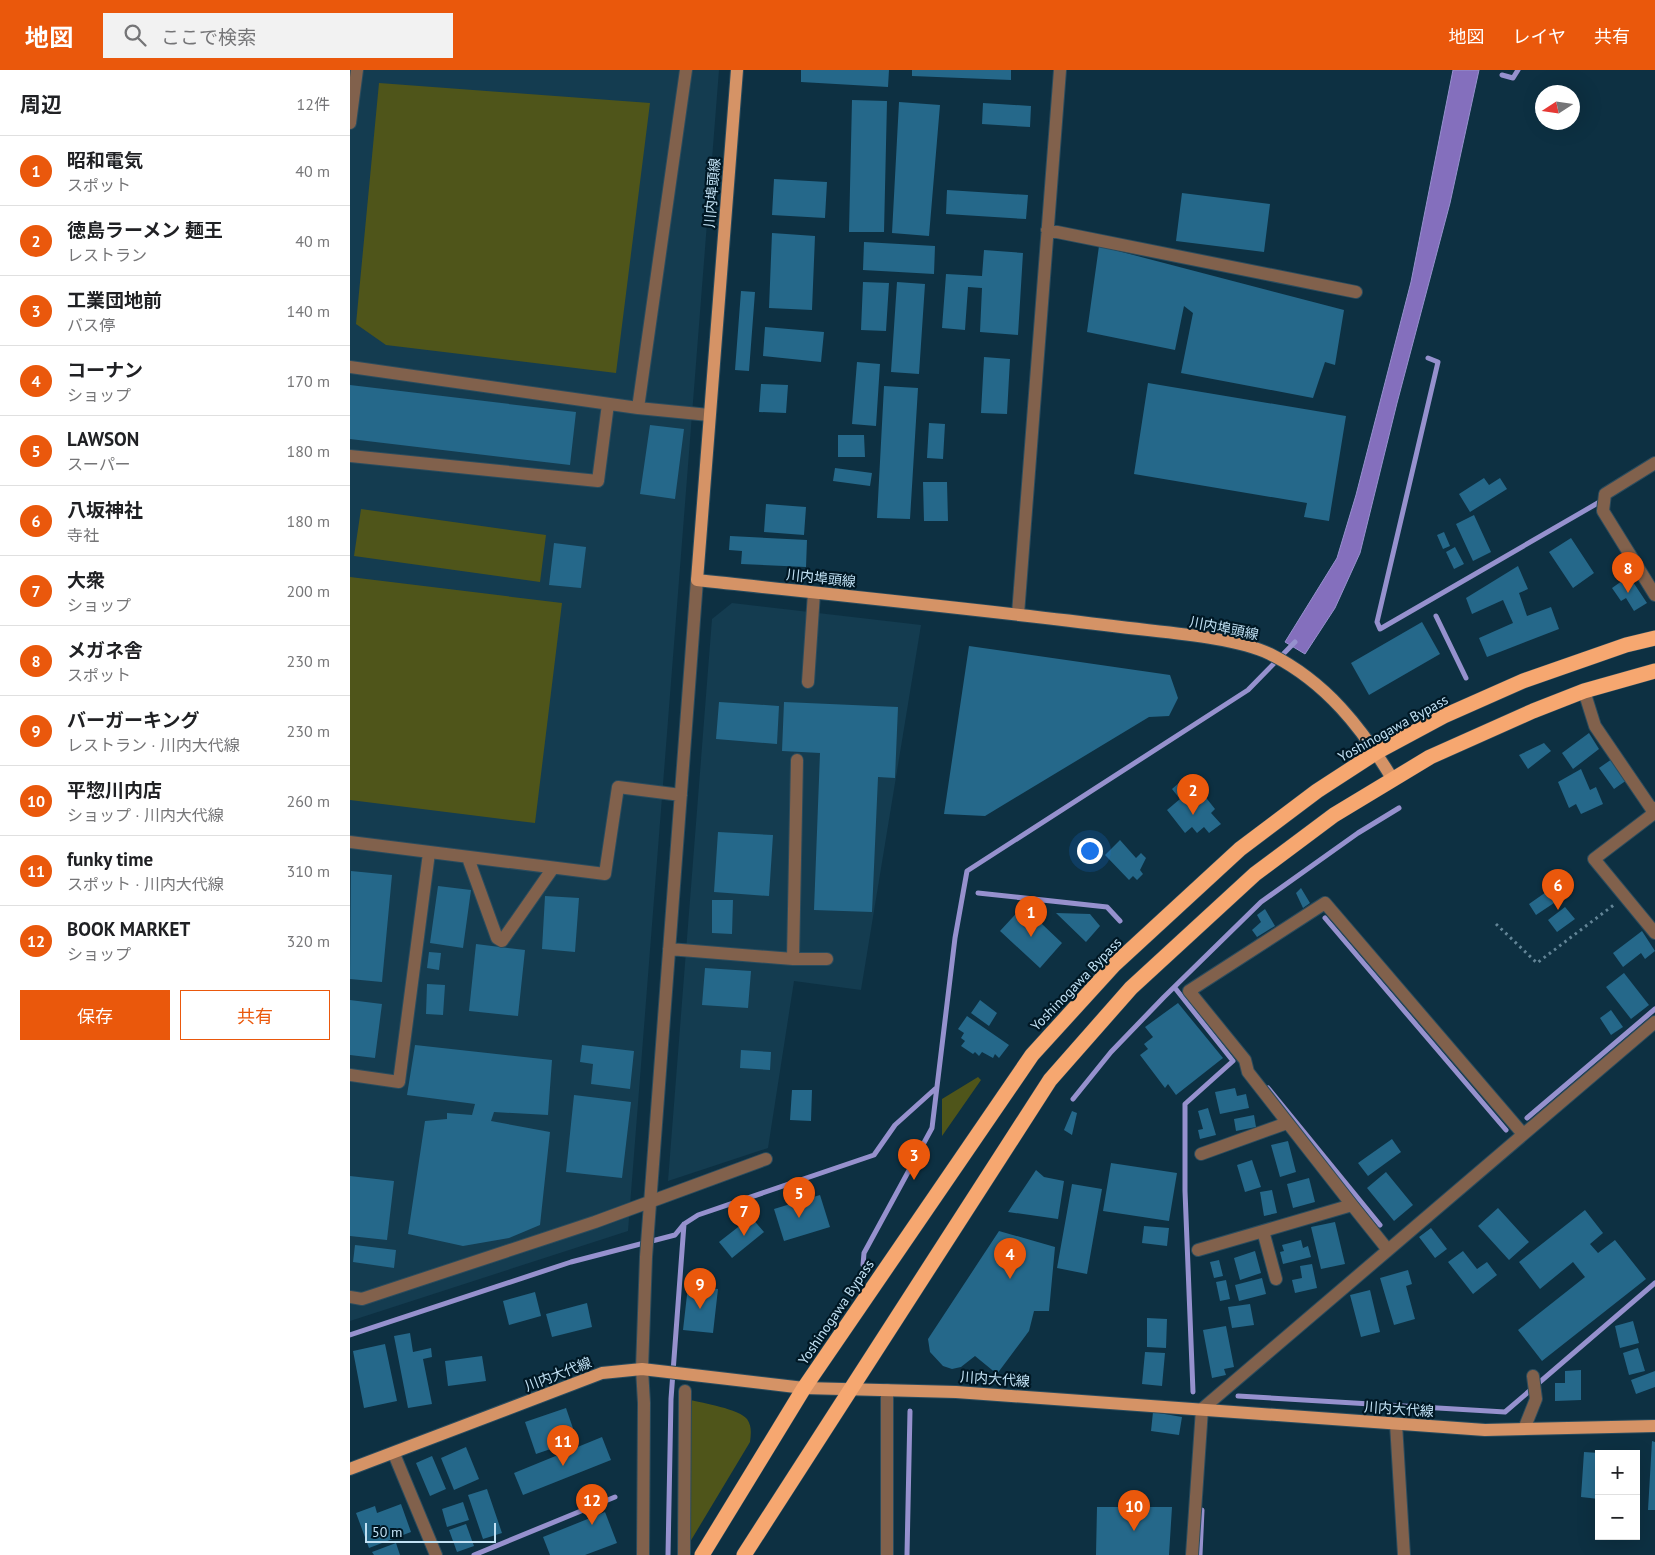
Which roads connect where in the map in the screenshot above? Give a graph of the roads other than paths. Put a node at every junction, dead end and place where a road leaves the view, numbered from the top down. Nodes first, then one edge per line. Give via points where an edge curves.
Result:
1 (357, 70) edge
2 (686, 70) edge
3 (737, 70) edge
4 (1060, 70) edge
5 (350, 123) edge
6 (1047, 230) junction
7 (1356, 292) dead end
8 (350, 367) edge
9 (608, 404) junction
10 (638, 408) junction
11 (710, 415) junction
12 (350, 456) edge
13 (1655, 463) edge
14 (698, 580) junction
15 (814, 593) junction
16 (1655, 595) edge
17 (1018, 614) junction
18 (1655, 638) edge
19 (1655, 671) edge
20 (808, 682) dead end
21 (1584, 691) junction
22 (1377, 752) junction
23 (798, 760) dead end
24 (1393, 780) junction
25 (680, 795) junction
26 (1653, 808) edge
27 (350, 842) edge
28 (429, 853) junction
29 (468, 858) junction
30 (553, 868) junction
31 (1655, 933) edge
32 (669, 949) junction
33 (793, 959) junction
34 (827, 959) dead end
35 (1655, 1022) edge
36 (350, 1075) edge
37 (1287, 1123) junction
38 (1523, 1134) junction
39 (1201, 1154) dead end
40 (766, 1159) dead end
41 (650, 1201) junction
42 (1352, 1205) junction
43 (1263, 1231) junction
44 (1198, 1250) dead end
45 (1388, 1250) junction
46 (1276, 1279) dead end
47 (350, 1297) edge
48 (642, 1369) junction
49 (1533, 1376) dead end
50 (804, 1388) junction
51 (850, 1389) junction
52 (887, 1390) junction
53 (685, 1391) dead end
54 (1202, 1409) junction
55 (1396, 1424) junction
56 (1655, 1426) edge
57 (1524, 1430) junction
58 (394, 1454) junction
59 (350, 1469) edge
60 (436, 1555) edge
61 (642, 1555) edge
62 (684, 1555) edge
63 (702, 1555) edge
64 (744, 1555) edge
65 (887, 1555) edge
66 (1192, 1555) edge
67 (1404, 1555) edge

1 - 5 street
2 - 10 street
3 - 11 main road, 川内埠頭線
4 - 6 street
6 - 7 street
6 - 17 street
8 - 9 street
9 - 10 street
9 - 12 street via 598,481
10 - 11 street
11 - 14 main road, 川内埠頭線
13 - 16 street via 1605,494 1603,511
14 - 15 main road, 川内埠頭線
14 - 25 street
15 - 17 main road, 川内埠頭線
15 - 20 street
17 - 22 main road, 川内埠頭線 via 1196,637 1268,653 1316,682 1344,710
18 - 22 highway, Yoshinogawa Bypass via 1522,681 1444,716
19 - 21 highway
21 - 24 highway via 1430,757
21 - 26 street via 1595,726
22 - 24 main road, 川内埠頭線
22 - 50 highway, Yoshinogawa Bypass via 1317,791 1240,849 1114,965 1032,1055
23 - 33 street
24 - 51 highway via 1334,815 1255,874 1131,988 1050,1080
25 - 30 street via 618,787 605,874
25 - 32 street
26 - 31 street via 1654,814 1594,859
27 - 28 street
28 - 29 street
28 - 36 street via 399,1082
29 - 30 street
29 - 30 street via 497,938 502,941
32 - 33 street
32 - 41 street
33 - 34 street
35 - 38 street
37 - 38 street via 1248,1072 1245,1060 1189,991 1325,903
37 - 39 street
37 - 42 street
38 - 45 street
40 - 41 street
41 - 47 street via 362,1299
41 - 48 street
42 - 43 street
42 - 45 street
43 - 44 street
43 - 46 street
45 - 54 street
48 - 50 main road, 川内大代線
48 - 58 main road, 川内大代線 via 602,1373
48 - 61 street
49 - 57 street via 1536,1399
50 - 51 main road, 川内大代線
50 - 63 highway, Yoshinogawa Bypass
51 - 52 main road, 川内大代線
51 - 64 highway
52 - 54 main road, 川内大代線
52 - 65 street
53 - 62 street
54 - 55 main road, 川内大代線
54 - 66 street
55 - 57 main road, 川内大代線
55 - 67 street
56 - 57 main road, 川内大代線
58 - 59 main road, 川内大代線
58 - 60 street

